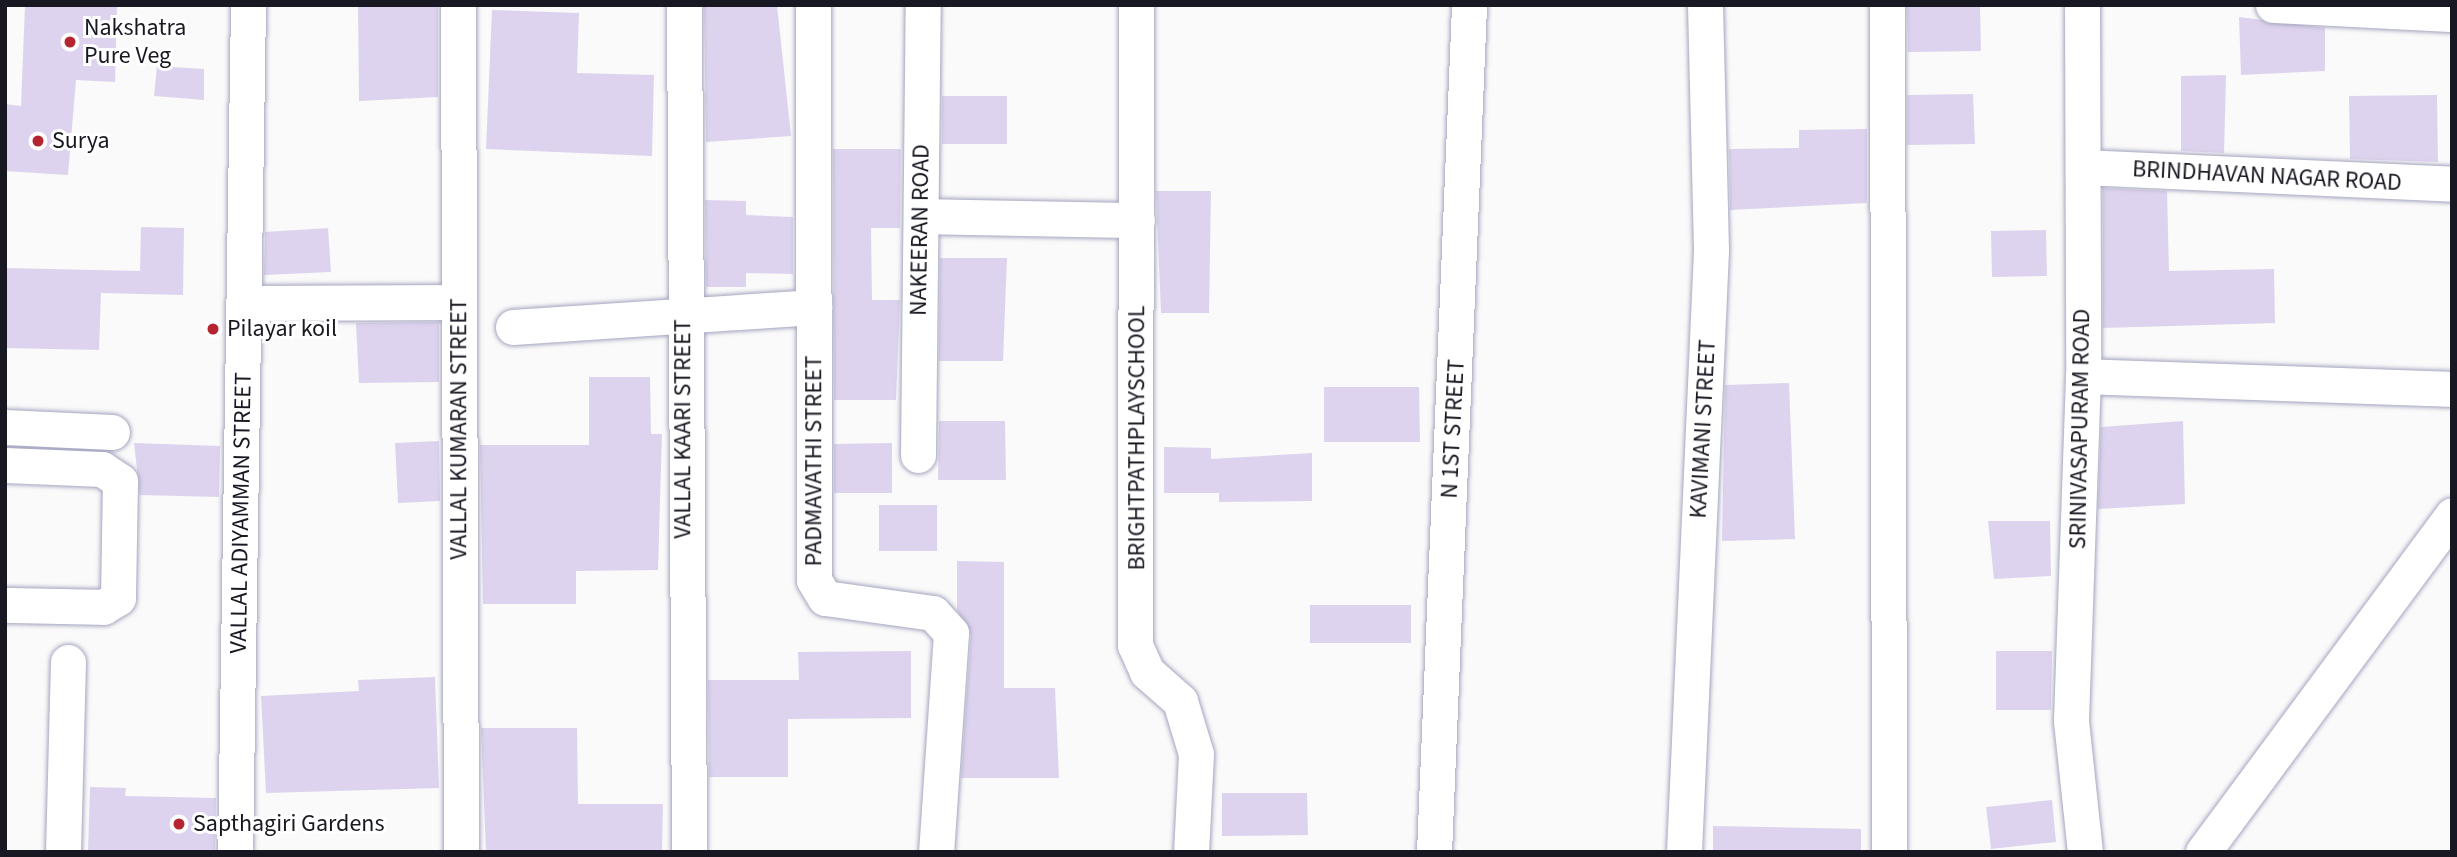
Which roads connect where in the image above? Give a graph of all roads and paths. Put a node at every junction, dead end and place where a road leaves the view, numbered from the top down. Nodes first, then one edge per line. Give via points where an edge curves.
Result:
1 (248, 5) edge
2 (458, 5) edge
3 (684, 5) edge
4 (813, 5) edge
5 (923, 5) edge
6 (1136, 5) edge
7 (1469, 5) edge
8 (1705, 5) edge
9 (1887, 5) edge
10 (2082, 5) edge
11 (2273, 5) edge
12 (2452, 14) edge
13 (2082, 167) junction
14 (2452, 184) edge
15 (920, 216) junction
16 (1138, 220) junction
17 (459, 302) junction
18 (245, 303) junction
19 (814, 307) junction
20 (682, 317) junction
21 (513, 327) dead end
22 (2083, 376) junction
23 (2452, 389) edge
24 (5, 427) edge
25 (5, 449) edge
26 (918, 455) dead end
27 (5, 465) edge
28 (2452, 515) edge
29 (5, 605) edge
30 (68, 662) dead end
31 (63, 852) edge
32 (234, 852) edge
33 (461, 852) edge
34 (689, 852) edge
35 (936, 852) edge
36 (1191, 852) edge
37 (1434, 852) edge
38 (1684, 852) edge
39 (1889, 852) edge
40 (2085, 852) edge
41 (2203, 852) edge

1 - 18 street, VALLAL ADIYAMMAN STREET
2 - 17 street, VALLAL KUMARAN STREET
3 - 20 street, VALLAL KAARI STREET
4 - 19 street, PADMAVATHI STREET
5 - 15 street, NAKEERAN ROAD
6 - 16 street, BRIGHTPATHPLAYSCHOOL
7 - 37 street, N 1ST STREET
8 - 38 street, KAVIMANI STREET via 1711,250
9 - 39 street
10 - 13 street, SRINIVASAPURAM ROAD
11 - 12 street
13 - 14 street, BRINDHAVAN NAGAR ROAD
13 - 22 street, SRINIVASAPURAM ROAD
15 - 16 street
15 - 26 street, NAKEERAN ROAD
16 - 36 street, BRIGHTPATHPLAYSCHOOL via 1135,645 1147,672 1180,701 1196,754
17 - 18 street
17 - 33 street, VALLAL KUMARAN STREET
18 - 32 street, VALLAL ADIYAMMAN STREET
19 - 20 street
19 - 35 street, PADMAVATHI STREET via 817,590 825,598 933,613 951,633
20 - 21 street
20 - 34 street, VALLAL KAARI STREET
22 - 23 street
22 - 40 street, SRINIVASAPURAM ROAD via 2071,720
24 - 25 street via 109,442
27 - 29 street via 102,469 120,481 118,598 103,607
28 - 41 street
30 - 31 street

